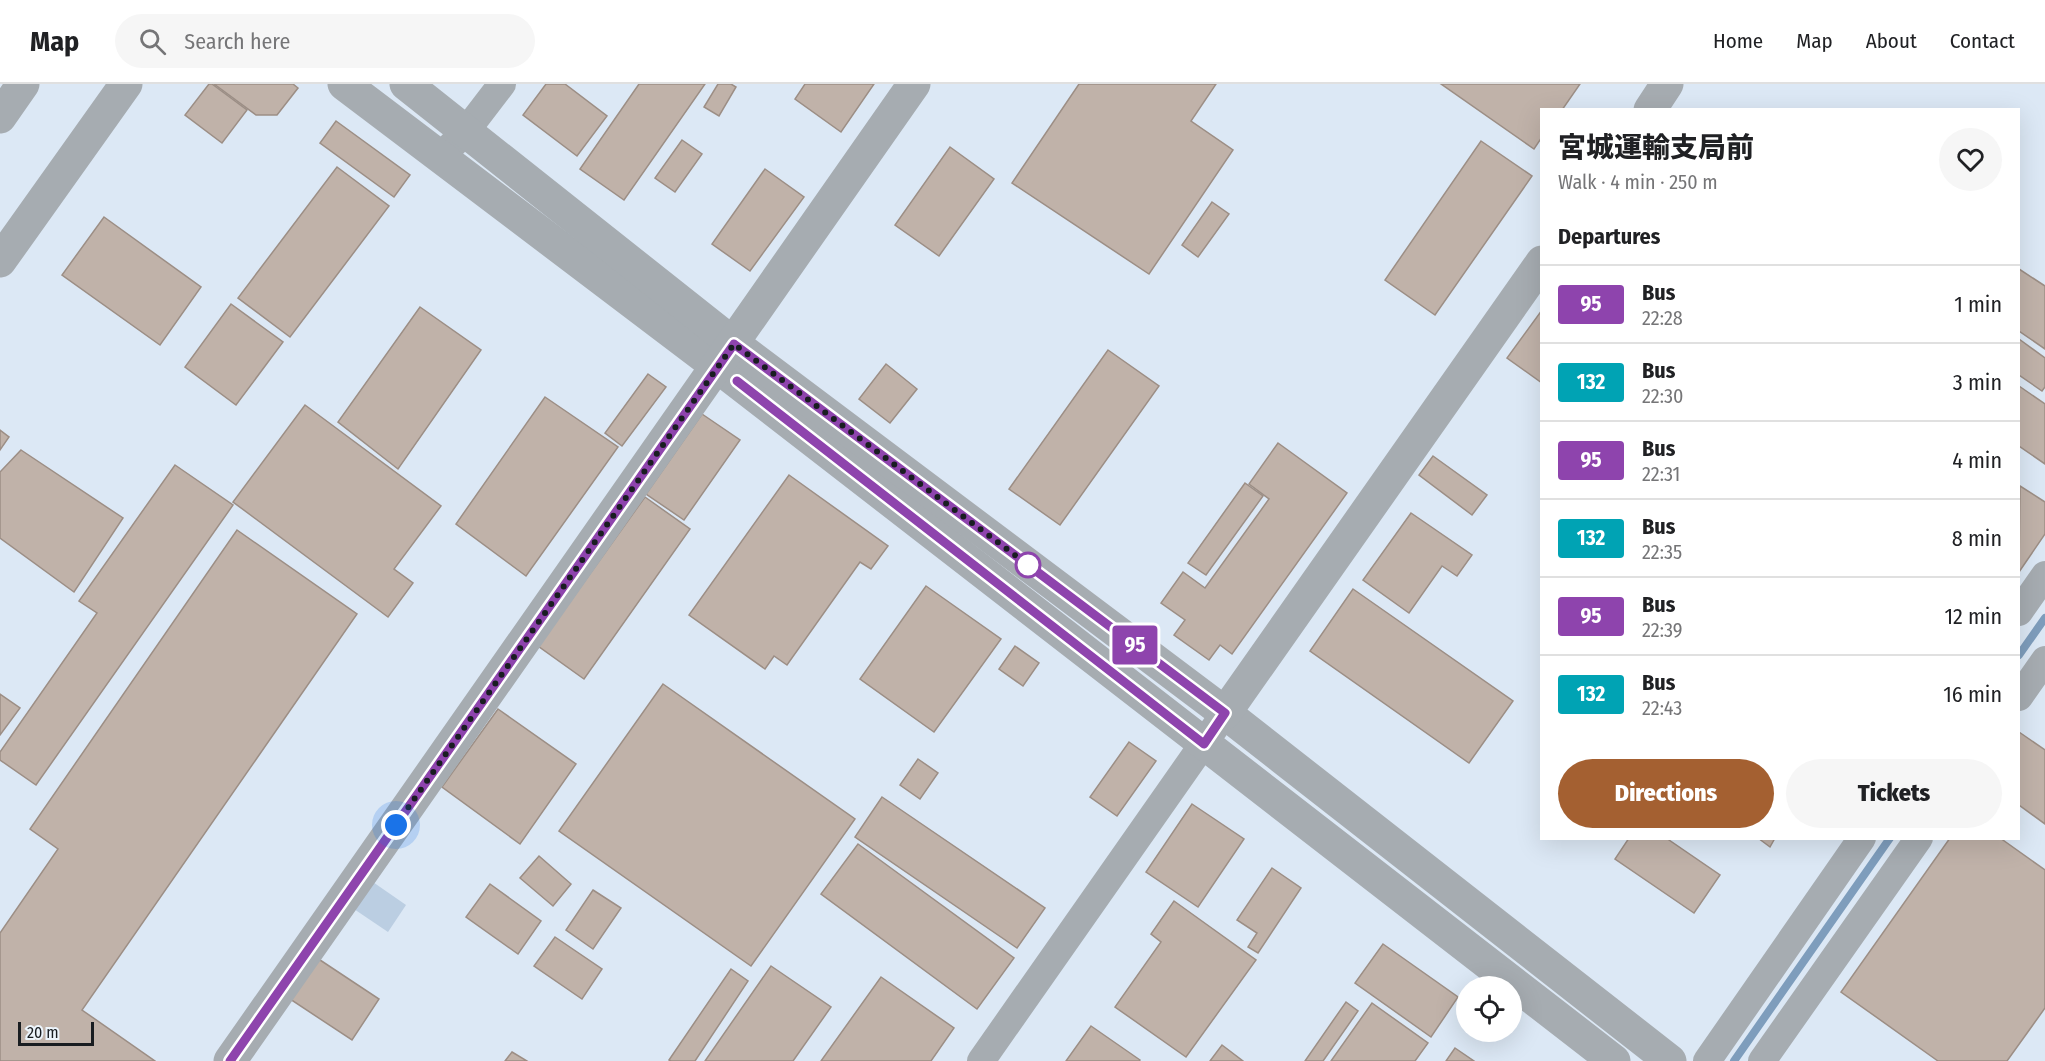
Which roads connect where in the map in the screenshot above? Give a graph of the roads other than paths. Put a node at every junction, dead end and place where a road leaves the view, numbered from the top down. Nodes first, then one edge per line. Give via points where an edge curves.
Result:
1 (23, 84) edge
2 (126, 84) edge
3 (344, 84) edge
4 (406, 84) edge
5 (502, 84) edge
6 (914, 84) edge
7 (1668, 84) edge
8 (1651, 108) edge
9 (0, 117) edge
10 (466, 131) junction
11 (440, 157) junction
12 (0, 261) edge
13 (1540, 265) edge
14 (726, 355) junction
15 (2045, 575) edge
16 (2020, 611) edge
17 (2045, 660) edge
18 (2020, 696) edge
19 (1225, 713) junction
20 (1204, 744) junction
21 (1861, 840) edge
22 (1918, 840) edge
23 (230, 1061) edge
24 (981, 1061) edge
25 (1614, 1061) edge
26 (1670, 1061) edge
27 (1707, 1061) edge
28 (1762, 1061) edge

1 - 9 street
2 - 12 street
3 - 11 street
4 - 10 street
5 - 10 street
6 - 14 street
7 - 8 street
10 - 11 street
10 - 14 street
11 - 14 street
13 - 19 street
14 - 19 street
14 - 20 street
14 - 23 street
15 - 16 street
17 - 18 street
19 - 20 street
19 - 26 street
20 - 24 street
20 - 25 street
21 - 27 street
22 - 28 street

